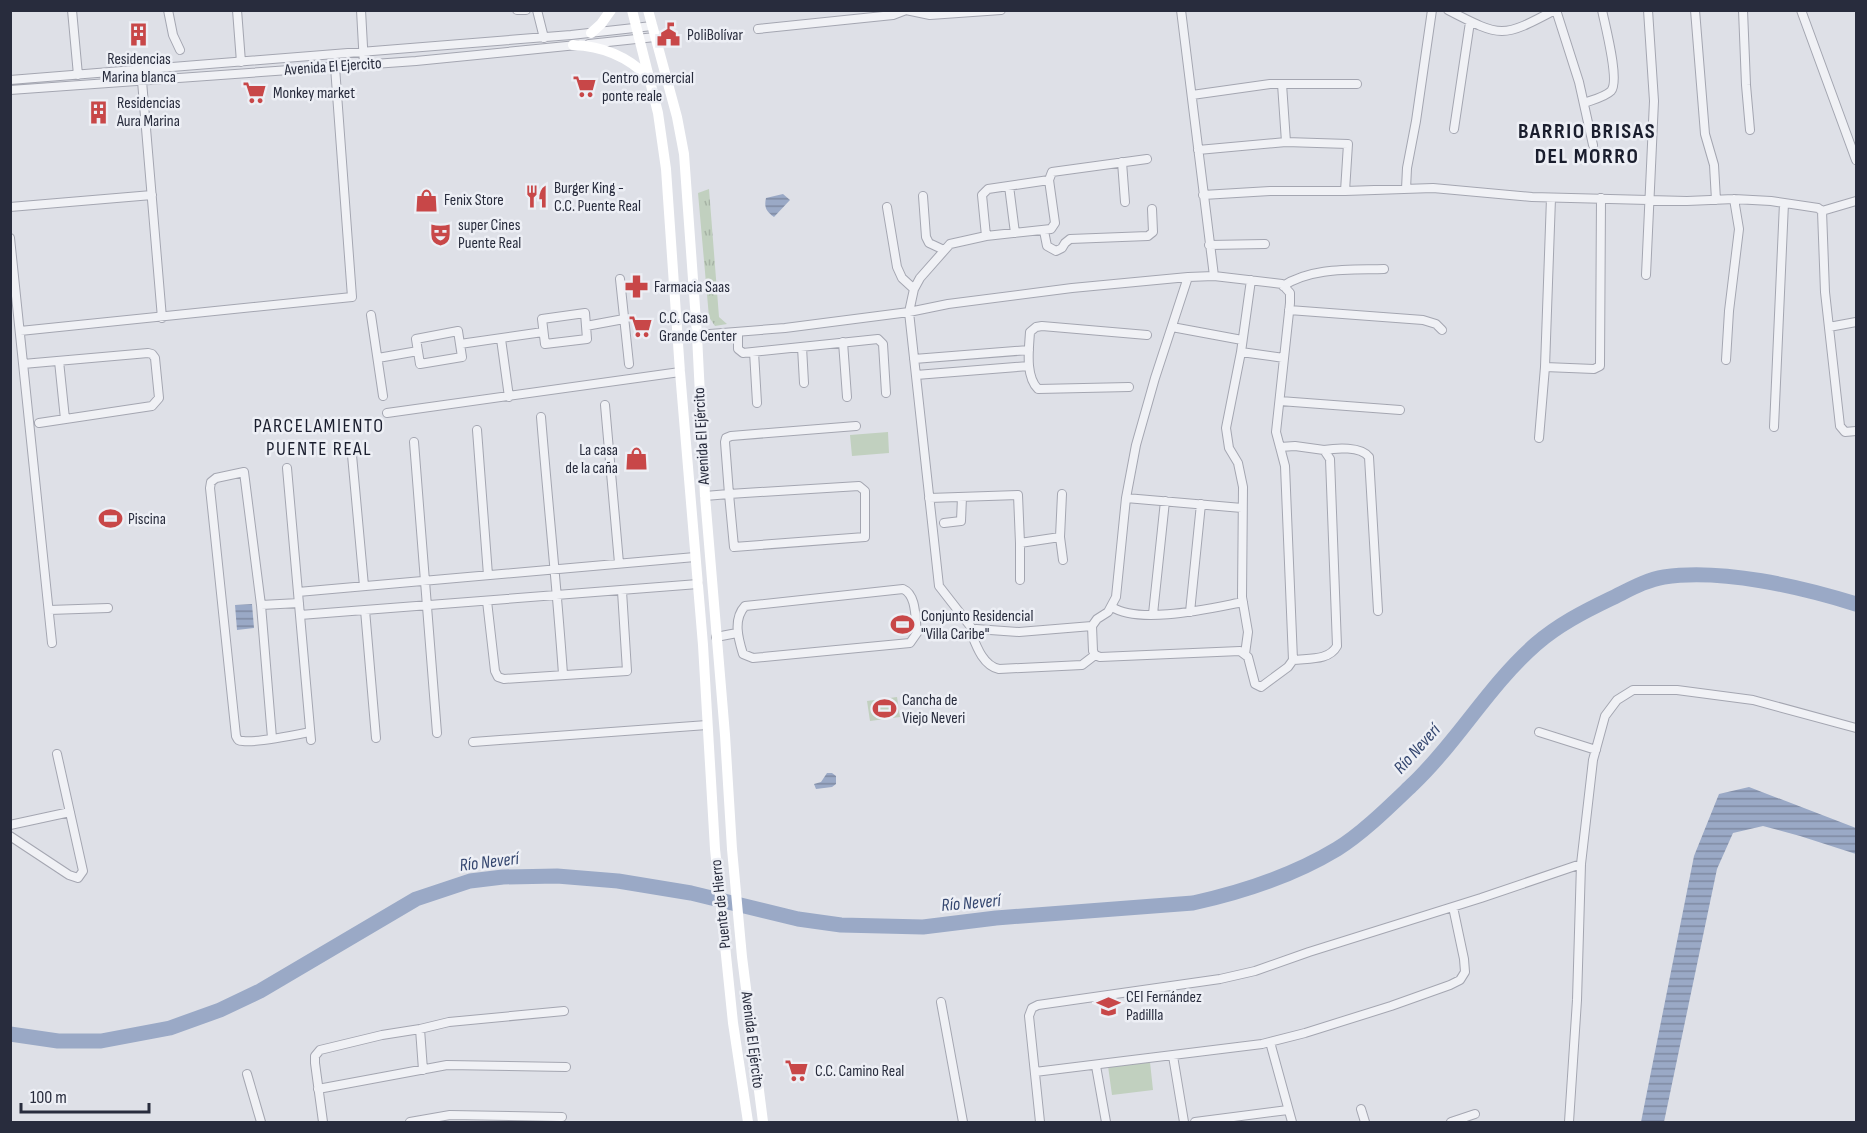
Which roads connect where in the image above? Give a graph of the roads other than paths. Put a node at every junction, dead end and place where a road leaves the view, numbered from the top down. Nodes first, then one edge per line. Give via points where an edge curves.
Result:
1 (72, 10) edge
2 (168, 10) edge
3 (237, 10) edge
4 (361, 10) edge
5 (517, 10) edge
6 (526, 10) edge
7 (537, 10) edge
8 (611, 10) edge
9 (632, 10) edge
10 (648, 10) edge
11 (1001, 10) edge
12 (1182, 10) edge
13 (1432, 10) edge
14 (1448, 10) edge
15 (1555, 10) edge
16 (1602, 10) edge
17 (1648, 10) edge
18 (1695, 10) edge
19 (1743, 10) edge
20 (1801, 10) edge
21 (1470, 22) junction
22 (758, 29) dead end
23 (654, 32) junction
24 (591, 33) junction
25 (638, 34) junction
26 (544, 38) junction
27 (573, 45) junction
28 (180, 50) dead end
29 (363, 52) junction
30 (645, 60) junction
31 (661, 60) junction
32 (241, 62) junction
33 (364, 65) junction
34 (335, 67) junction
35 (78, 75) junction
36 (649, 78) junction
37 (10, 80) edge
38 (142, 81) junction
39 (1282, 84) junction
40 (1357, 84) dead end
41 (10, 90) edge
42 (1192, 95) junction
43 (1584, 103) junction
44 (1454, 129) dead end
45 (1750, 130) dead end
46 (1286, 142) junction
47 (1593, 145) dead end
48 (1198, 150) junction
49 (1147, 159) dead end
50 (1857, 160) edge
51 (1122, 162) junction
52 (1049, 180) junction
53 (1009, 186) junction
54 (1406, 189) junction
55 (1345, 191) junction
56 (152, 195) junction
57 (1203, 195) junction
58 (923, 196) dead end
59 (1551, 198) junction
60 (1601, 198) junction
61 (1649, 199) junction
62 (1734, 199) junction
63 (1716, 200) junction
64 (1857, 201) edge
65 (1125, 202) dead end
66 (1784, 203) junction
67 (10, 207) edge
68 (887, 207) dead end
69 (1152, 209) dead end
70 (1822, 211) junction
71 (1044, 231) junction
72 (1014, 233) junction
73 (986, 236) junction
74 (10, 238) edge
75 (1265, 244) dead end
76 (1209, 245) junction
77 (944, 250) junction
78 (1384, 269) dead end
79 (1646, 275) dead end
80 (1214, 276) junction
81 (1188, 277) junction
82 (620, 279) dead end
83 (1251, 280) junction
84 (1283, 286) junction
85 (914, 289) junction
86 (1290, 310) junction
87 (909, 312) junction
88 (371, 315) dead end
89 (162, 318) junction
90 (624, 319) junction
91 (1857, 322) edge
92 (586, 326) junction
93 (1172, 327) junction
94 (1829, 327) junction
95 (1442, 330) dead end
96 (20, 331) junction
97 (543, 332) junction
98 (738, 332) junction
99 (697, 335) junction
100 (1147, 335) dead end
101 (501, 339) junction
102 (1242, 340) junction
103 (843, 342) junction
104 (460, 344) junction
105 (802, 347) junction
106 (1029, 350) junction
107 (418, 351) junction
108 (754, 352) junction
109 (1241, 352) junction
110 (378, 358) junction
111 (1284, 358) junction
112 (914, 359) junction
113 (1726, 360) dead end
114 (59, 361) junction
115 (23, 364) junction
116 (629, 364) dead end
117 (1029, 366) junction
118 (1545, 367) junction
119 (680, 372) junction
120 (916, 375) junction
121 (804, 383) dead end
122 (1129, 387) dead end
123 (886, 393) dead end
124 (383, 396) dead end
125 (509, 397) junction
126 (848, 397) dead end
127 (1280, 401) junction
128 (757, 404) dead end
129 (606, 405) dead end
130 (1400, 410) dead end
131 (387, 413) dead end
132 (540, 417) dead end
133 (65, 419) junction
134 (39, 423) dead end
135 (856, 426) dead end
136 (1774, 427) dead end
137 (477, 430) dead end
138 (1857, 432) edge
139 (1539, 438) dead end
140 (414, 442) dead end
141 (1280, 447) junction
142 (1324, 450) junction
143 (352, 455) dead end
144 (287, 468) dead end
145 (729, 494) junction
146 (1062, 494) dead end
147 (705, 496) junction
148 (962, 497) junction
149 (929, 498) junction
150 (1126, 498) junction
151 (1165, 501) junction
152 (1201, 504) junction
153 (1242, 508) junction
154 (944, 523) dead end
155 (1060, 537) junction
156 (1020, 543) junction
157 (695, 557) junction
158 (1064, 560) dead end
159 (619, 563) junction
160 (554, 569) junction
161 (488, 575) junction
162 (1020, 580) dead end
163 (426, 581) junction
164 (698, 584) junction
165 (364, 586) junction
166 (622, 591) junction
167 (298, 592) junction
168 (557, 596) junction
169 (487, 601) junction
170 (1243, 602) junction
171 (299, 603) junction
172 (261, 605) junction
173 (428, 605) junction
174 (1112, 607) junction
175 (108, 608) dead end
176 (49, 610) junction
177 (365, 610) junction
178 (1378, 611) dead end
179 (1190, 612) junction
180 (1153, 614) junction
181 (300, 615) junction
182 (1092, 626) junction
183 (974, 631) junction
184 (737, 633) junction
185 (716, 637) junction
186 (52, 643) dead end
187 (1245, 654) junction
188 (1095, 655) junction
189 (1293, 660) junction
190 (563, 674) junction
191 (707, 725) junction
192 (1857, 728) edge
193 (1539, 732) dead end
194 (437, 734) dead end
195 (272, 738) junction
196 (376, 738) dead end
197 (473, 742) dead end
198 (1596, 750) junction
199 (57, 754) dead end
200 (70, 812) junction
201 (10, 825) edge
202 (10, 836) edge
203 (715, 849) joint
204 (732, 849) joint
205 (1581, 864) junction
206 (1454, 907) junction
207 (742, 957) joint
208 (726, 958) joint
209 (941, 1002) dead end
210 (564, 1011) dead end
211 (420, 1029) junction
212 (1270, 1042) junction
213 (1173, 1056) junction
214 (756, 1066) junction
215 (1096, 1066) junction
216 (566, 1067) dead end
217 (740, 1068) junction
218 (423, 1070) junction
219 (1035, 1072) junction
220 (247, 1074) dead end
221 (318, 1089) junction
222 (1361, 1109) dead end
223 (1288, 1110) junction
224 (1476, 1114) dead end
225 (562, 1117) dead end
226 (261, 1122) edge
227 (323, 1122) edge
228 (410, 1122) edge
229 (748, 1122) edge
230 (762, 1122) edge
231 (963, 1122) edge
232 (1040, 1122) edge
233 (1106, 1122) edge
234 (1184, 1122) edge
235 (1195, 1122) edge
236 (1292, 1122) edge
237 (1365, 1122) edge
238 (1451, 1122) edge
239 (1569, 1122) edge

1 - 35 street
2 - 28 street
3 - 32 street
4 - 29 street
5 - 6 street
7 - 26 street
8 - 24 street
9 - 25 street, Avenida El Ejército
10 - 23 street, Avenida El Ejército
11 - 22 street via 930,15 906,10 893,15
12 - 42 street
13 - 54 street
14 - 21 street
15 - 21 street via 1507,32
15 - 43 street
16 - 43 street via 1613,89
17 - 61 street via 1654,101
18 - 63 street via 1705,134 1714,165
19 - 45 street
20 - 50 street
21 - 44 street
23 - 25 street, Avenida El Ejercito
23 - 31 street, Avenida El Ejército
24 - 25 street, Avenida El Ejercito
24 - 26 street, Avenida El Ejercito
25 - 27 street, Avenida El Ejercito
25 - 30 street, Avenida El Ejército
26 - 29 street, Avenida El Ejercito
27 - 33 street, Avenida El Ejercito
27 - 36 street via 615,53
29 - 32 street, Avenida El Ejercito
29 - 33 street
30 - 31 street via 652,52
30 - 36 street, Avenida El Ejército
31 - 99 street, Avenida El Ejército via 684,154
32 - 35 street, Avenida El Ejercito
33 - 34 street, Avenida El Ejercito
34 - 38 street, Avenida El Ejercito
34 - 89 street via 352,297
35 - 37 street, Avenida El Ejercito
36 - 119 street, Avenida El Ejército via 664,149
38 - 41 street, Avenida El Ejercito
38 - 56 street
39 - 40 street
39 - 42 street
39 - 46 street
42 - 48 street
43 - 47 street
46 - 48 street
46 - 55 street via 1348,144
48 - 57 street
49 - 51 street
51 - 52 street via 1056,170
51 - 65 street
52 - 53 street
52 - 71 street via 1055,223
53 - 72 street
53 - 73 street via 988,189 982,195
54 - 55 street
54 - 59 street
55 - 57 street
56 - 67 street
56 - 89 street
57 - 76 street
58 - 77 street via 926,237 929,243
59 - 60 street
59 - 118 street
60 - 61 street
60 - 118 street via 1600,366
61 - 63 street
61 - 79 street
62 - 63 street
62 - 66 street
62 - 113 street via 1739,229
64 - 70 street
66 - 70 street
66 - 136 street
68 - 85 street via 897,267
69 - 71 street via 1153,232 1148,236 1070,239 1056,251 1047,246
70 - 94 street
71 - 72 street
72 - 73 street
73 - 77 street via 950,244
74 - 96 street
75 - 76 street
76 - 80 street
77 - 85 street
78 - 84 street via 1321,272
80 - 81 street
80 - 83 street
81 - 87 street via 1072,288
81 - 93 street
82 - 90 street
83 - 84 street
83 - 102 street
84 - 86 street via 1290,293
85 - 87 street
86 - 95 street via 1423,320
86 - 111 street
87 - 98 street
87 - 112 street
88 - 110 street
89 - 96 street
90 - 92 street
90 - 116 street
91 - 94 street
92 - 97 street via 587,339 545,344
92 - 97 street via 585,313 542,319
93 - 102 street
93 - 150 street via 1136,445
94 - 138 street via 1840,426 1845,432
96 - 115 street
97 - 101 street
98 - 99 street
98 - 108 street via 740,352
99 - 147 street, Avenida El Ejército
100 - 106 street via 1042,326 1030,332
101 - 104 street
101 - 125 street
102 - 109 street
103 - 105 street
103 - 123 street via 881,340
103 - 126 street
104 - 107 street via 458,331 416,339
104 - 107 street via 462,357 452,359 420,364
105 - 108 street
105 - 121 street
106 - 112 street
106 - 117 street
107 - 110 street
108 - 128 street
109 - 111 street
109 - 153 street via 1226,428 1229,448 1242,479
110 - 124 street
111 - 127 street
112 - 120 street
114 - 115 street
114 - 133 street
114 - 133 street via 148,353 155,358 159,398 152,406
115 - 176 street
117 - 120 street
117 - 122 street via 1038,389
118 - 139 street
119 - 125 street
119 - 157 street, Avenida El Ejército
120 - 149 street
125 - 131 street
127 - 130 street
127 - 141 street via 1276,432
129 - 159 street
132 - 160 street
133 - 134 street
135 - 145 street via 726,438
137 - 161 street
140 - 163 street
141 - 142 street
141 - 189 street via 1285,466
142 - 178 street via 1363,452 1369,457
142 - 189 street via 1330,459 1337,645 1327,656
143 - 165 street
144 - 167 street
145 - 145 street via 859,486 865,491 867,533 861,538 734,547
145 - 147 street
146 - 155 street
147 - 185 street, Avenida El Ejército
148 - 149 street
148 - 154 street via 961,521
148 - 156 street via 1018,495
149 - 183 street via 939,586
150 - 151 street
150 - 174 street
151 - 152 street
151 - 180 street
152 - 153 street
152 - 179 street
153 - 170 street
155 - 156 street
155 - 158 street
156 - 162 street
157 - 159 street
157 - 164 street, Avenida El Ejército
159 - 160 street
160 - 161 street
160 - 168 street
161 - 163 street
163 - 165 street
163 - 173 street
164 - 166 street
164 - 191 street, Avenida El Ejército
165 - 167 street
166 - 168 street
166 - 190 street via 627,671
167 - 171 street
168 - 169 street
168 - 190 street
169 - 173 street
169 - 190 street via 498,677
170 - 179 street
170 - 187 street via 1248,632
171 - 172 street
171 - 181 street
172 - 195 street
172 - 195 street via 244,472 216,478 210,488 236,736 244,742
173 - 177 street
173 - 194 street
174 - 180 street via 1126,614
174 - 182 street
175 - 176 street
176 - 186 street
177 - 181 street
177 - 196 street
179 - 180 street
181 - 195 street via 311,736
182 - 183 street
182 - 188 street
183 - 188 street via 975,644 995,669 1082,665
184 - 184 street via 745,606 903,589 912,597 917,633 910,643 753,658 743,654
184 - 185 street
185 - 204 street, Avenida El Ejército
187 - 188 street via 1230,651
187 - 189 street via 1259,687 1288,668
191 - 197 street
191 - 203 street, Avenida El Ejército
192 - 198 street via 1753,700 1677,690 1633,690 1617,700 1605,716
193 - 198 street
198 - 205 street
199 - 200 street
200 - 201 street
200 - 202 street via 83,871 78,878
203 - 208 street, Puente de Hierro
204 - 207 street, Puente de Hierro
205 - 206 street
205 - 239 street
206 - 212 street via 1464,959 1465,972 1460,980 1391,1006
206 - 219 street via 1255,971 1038,1005 1029,1016
207 - 214 street, Avenida El Ejército
208 - 217 street, Avenida El Ejército
209 - 231 street
210 - 211 street via 449,1022
211 - 218 street
211 - 221 street via 320,1050 315,1056
212 - 213 street
212 - 223 street
213 - 215 street
213 - 234 street
214 - 217 street
214 - 230 street, Avenida El Ejército
215 - 219 street
215 - 233 street
216 - 218 street via 447,1065
217 - 229 street, Avenida El Ejército
218 - 221 street
219 - 232 street
220 - 226 street
221 - 227 street
222 - 237 street
223 - 235 street
223 - 236 street
224 - 238 street
225 - 228 street via 450,1115

